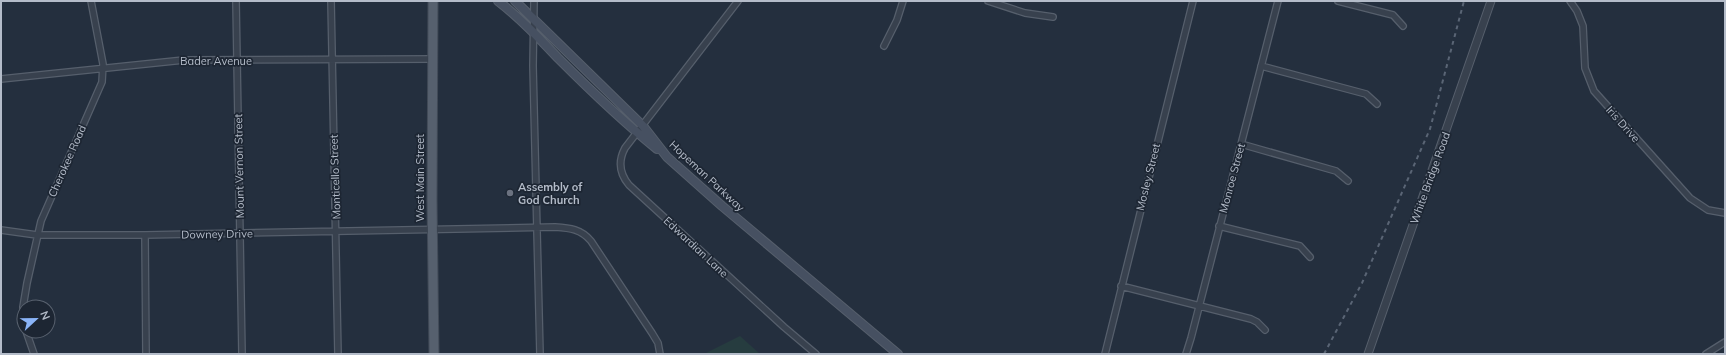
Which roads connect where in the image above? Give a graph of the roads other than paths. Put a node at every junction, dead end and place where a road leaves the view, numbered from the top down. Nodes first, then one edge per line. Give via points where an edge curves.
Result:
1 (91, 1) edge
2 (236, 1) edge
3 (332, 1) edge
4 (433, 1) edge
5 (498, 1) edge
6 (515, 1) edge
7 (534, 1) edge
8 (738, 1) edge
9 (903, 1) edge
10 (988, 1) edge
11 (1193, 1) edge
12 (1278, 1) edge
13 (1338, 1) edge
14 (1492, 1) edge
15 (1570, 1) edge
16 (1053, 17) dead end
17 (534, 19) junction
18 (1403, 26) dead end
19 (534, 32) junction
20 (884, 46) dead end
21 (433, 59) junction
22 (237, 60) junction
23 (332, 60) junction
24 (1261, 66) junction
25 (103, 69) junction
26 (1, 79) edge
27 (1377, 104) dead end
28 (642, 126) junction
29 (637, 133) junction
30 (1241, 144) junction
31 (668, 157) junction
32 (1348, 181) dead end
33 (1725, 213) edge
34 (1220, 226) junction
35 (537, 228) junction
36 (1, 230) edge
37 (432, 230) junction
38 (336, 231) junction
39 (240, 233) junction
40 (37, 235) junction
41 (145, 235) junction
42 (1310, 256) dead end
43 (1121, 286) junction
44 (24, 299) edge
45 (1199, 306) junction
46 (1265, 330) dead end
47 (29, 339) edge
48 (1725, 342) edge
49 (660, 352) edge
50 (34, 354) edge
51 (146, 354) edge
52 (242, 354) edge
53 (338, 354) edge
54 (434, 354) edge
55 (540, 354) edge
56 (816, 354) edge
57 (898, 354) edge
58 (1105, 354) edge
59 (1186, 354) edge
60 (1368, 354) edge
61 (1706, 354) edge

1 - 25 street, Cherokee Road
2 - 22 street, Mount Vernon Street
3 - 23 street, Monticello Street
4 - 21 main road, West Main Street
5 - 19 main road
6 - 17 main road, Hopeman Parkway
7 - 17 street
8 - 28 street, Edwardian Lane
9 - 20 street
10 - 16 street via 1025,13
11 - 43 street, Mosley Street
12 - 24 street, Monroe Street
13 - 18 street via 1393,15
14 - 60 street, White Bridge Road
15 - 33 street, Iris Drive via 1581,20 1584,33 1584,68 1594,91 1690,198 1708,210
17 - 19 street
17 - 28 main road, Hopeman Parkway
19 - 29 main road
19 - 35 street
21 - 23 street, Bader Avenue
21 - 37 main road, West Main Street
22 - 23 street, Bader Avenue
22 - 25 street, Bader Avenue via 184,60
22 - 39 street, Mount Vernon Street
23 - 38 street, Monticello Street
24 - 27 street via 1366,94
24 - 30 street, Monroe Street
25 - 26 street, Bader Avenue
25 - 40 street, Cherokee Road via 100,88 51,197
28 - 29 street, Edwardian Lane
28 - 31 main road, Hopeman Parkway
29 - 31 main road
29 - 56 street, Edwardian Lane via 625,148 621,158 621,173 629,185
30 - 32 street via 1336,171
30 - 34 street, Monroe Street
31 - 57 main road, Hopeman Parkway via 722,206
34 - 42 street via 1300,246
34 - 45 street, Monroe Street
35 - 37 street, Downey Drive
35 - 49 street, Downey Drive via 573,229 586,236 652,333
35 - 55 street
36 - 40 street, Downey Drive
37 - 38 street, Downey Drive
37 - 54 main road, West Main Street
38 - 39 street, Downey Drive
38 - 53 street, Monticello Street
39 - 41 street, Downey Drive
39 - 52 street, Mount Vernon Street
40 - 41 street, Downey Drive
40 - 44 street, Cherokee Road
41 - 51 street
43 - 45 street
43 - 58 street, Mosley Street
45 - 46 street via 1251,319
45 - 59 street, Monroe Street
47 - 50 street
48 - 61 street

